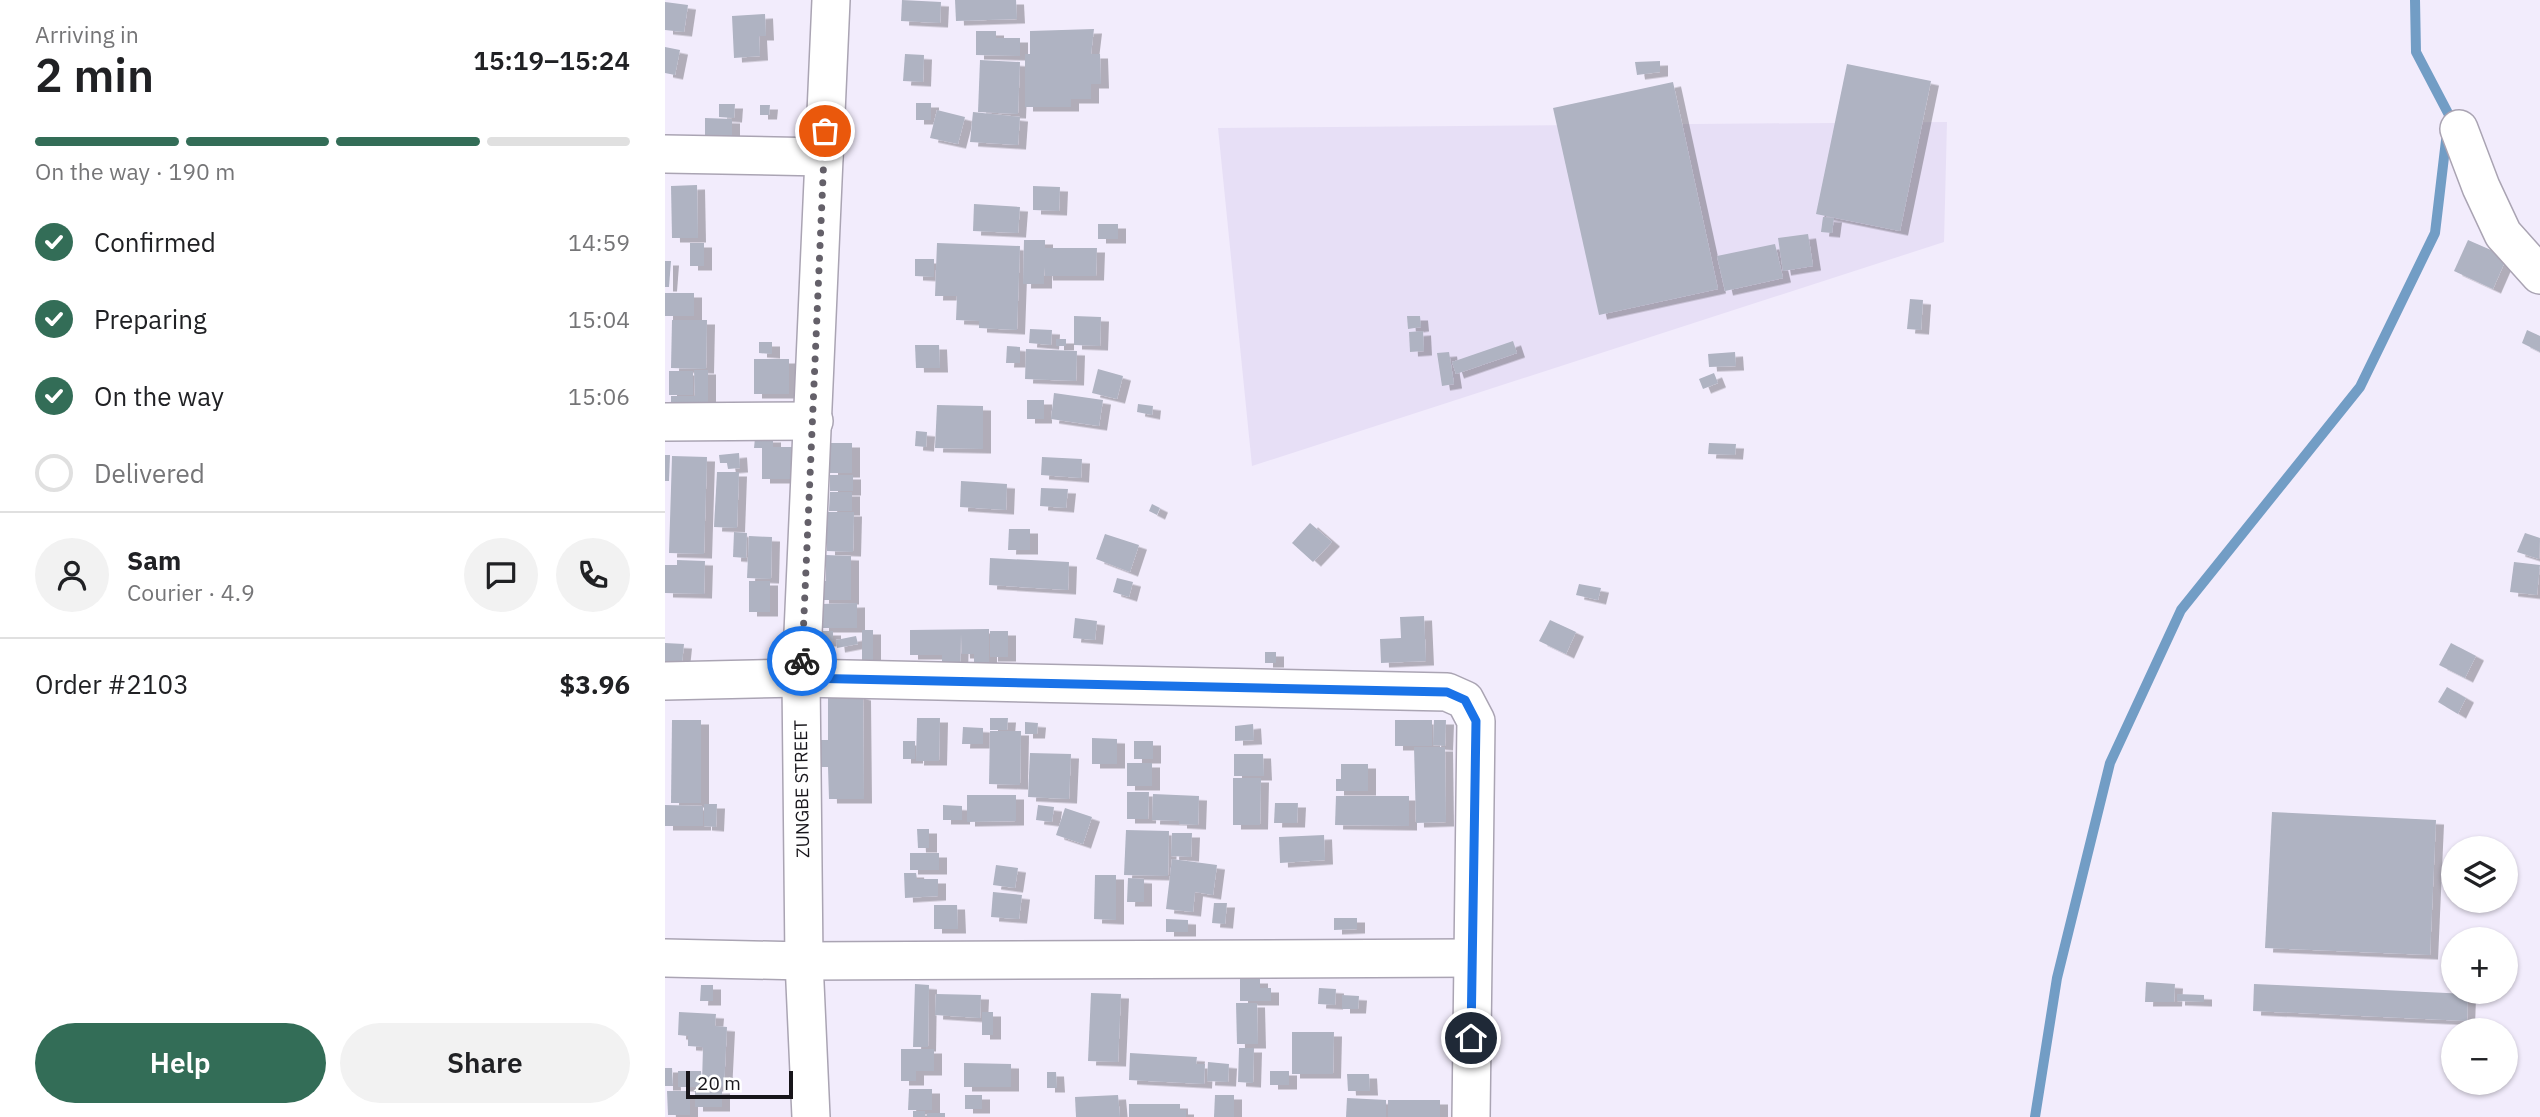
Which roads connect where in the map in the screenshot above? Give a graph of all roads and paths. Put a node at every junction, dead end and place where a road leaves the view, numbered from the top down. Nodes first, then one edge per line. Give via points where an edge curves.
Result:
1 (831, 0) edge
2 (2459, 129) dead end
3 (665, 154) edge
4 (824, 157) junction
5 (2540, 275) edge
6 (814, 421) junction
7 (665, 422) edge
8 (801, 678) junction
9 (665, 681) edge
10 (665, 958) edge
11 (1471, 958) junction
12 (804, 961) junction
13 (811, 1117) edge
14 (1471, 1117) edge

1 - 4 street, ZUNGBE STREET
2 - 5 street via 2503,234
3 - 4 street
4 - 6 street, ZUNGBE STREET
6 - 7 street
6 - 8 street, ZUNGBE STREET
8 - 9 street
8 - 11 street via 1447,692 1465,700 1476,721
8 - 12 street, ZUNGBE STREET
10 - 12 street
11 - 12 street
11 - 14 street
12 - 13 street, ZUNGBE STREET

